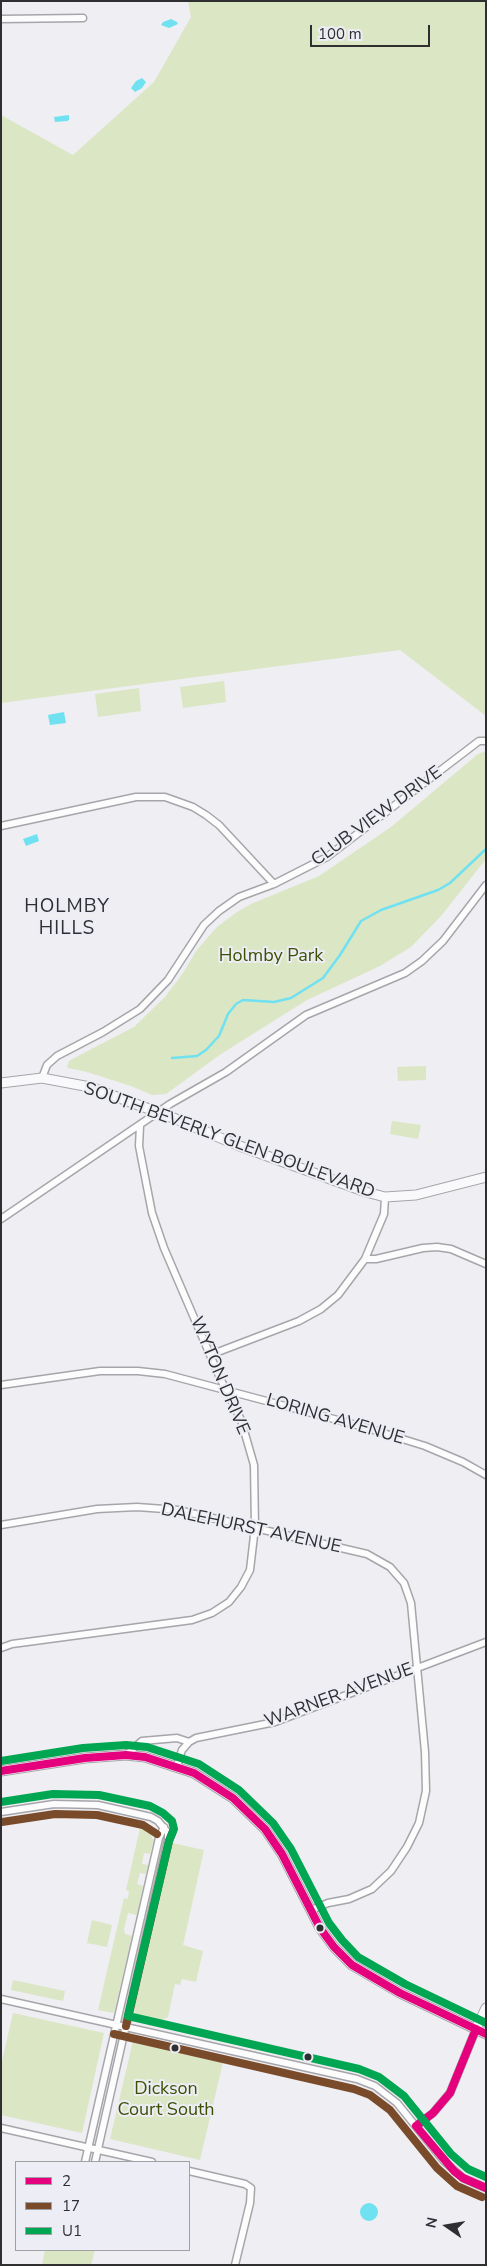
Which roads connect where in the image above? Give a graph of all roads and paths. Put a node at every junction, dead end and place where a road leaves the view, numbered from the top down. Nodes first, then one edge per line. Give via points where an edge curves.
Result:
1 (83, 18) dead end
2 (1, 19) edge
3 (486, 740) edge
4 (1, 826) edge
5 (274, 884) junction
6 (486, 885) edge
7 (42, 1078) junction
8 (1, 1083) edge
9 (159, 1113) junction
10 (140, 1126) junction
11 (486, 1177) edge
12 (386, 1197) junction
13 (1, 1219) edge
14 (365, 1259) junction
15 (486, 1264) edge
16 (210, 1355) junction
17 (1, 1385) edge
18 (224, 1388) junction
19 (486, 1475) edge
20 (1, 1525) edge
21 (255, 1527) junction
22 (486, 1642) edge
23 (1, 1648) edge
24 (417, 1669) junction
25 (189, 1742) junction
26 (126, 1755) junction
27 (177, 1766) junction
28 (1, 1771) edge
29 (1, 1812) edge
30 (164, 1827) junction
31 (311, 1910) junction
32 (1, 1999) edge
33 (486, 2008) edge
34 (116, 2024) junction
35 (126, 2027) junction
36 (476, 2029) junction
37 (486, 2034) edge
38 (416, 2126) junction
39 (1, 2128) edge
40 (88, 2148) junction
41 (98, 2150) junction
42 (85, 2161) edge
43 (95, 2161) edge
44 (148, 2161) edge
45 (190, 2171) edge
46 (486, 2188) edge
47 (235, 2265) edge

1 - 2 street
3 - 5 street, CLUB VIEW DRIVE via 479,741 327,857
4 - 5 street via 136,797 165,797 206,815
5 - 7 street, CLUB VIEW DRIVE via 239,897 219,911 204,925 168,980 140,1009 57,1056 47,1065
6 - 9 street via 443,941 405,973 306,1015 226,1072
7 - 8 street, SOUTH BEVERLY GLEN BOULEVARD
7 - 9 street, SOUTH BEVERLY GLEN BOULEVARD via 90,1087
9 - 10 street
9 - 12 street, SOUTH BEVERLY GLEN BOULEVARD via 237,1145
10 - 13 street
10 - 16 street, WYTON DRIVE via 139,1146 152,1213
11 - 12 street, SOUTH BEVERLY GLEN BOULEVARD via 416,1195
12 - 14 street via 384,1214
14 - 15 street via 436,1247
14 - 16 street via 338,1295 321,1309 299,1321
16 - 18 street, WYTON DRIVE
17 - 18 street, LORING AVENUE via 100,1371 138,1371
18 - 19 street, LORING AVENUE via 424,1446
18 - 21 street, WYTON DRIVE via 241,1420 254,1465
20 - 21 street, DALEHURST AVENUE via 97,1509 138,1507 178,1510
21 - 23 street, WYTON DRIVE via 250,1570 229,1602 212,1613 192,1620
21 - 24 street, DALEHURST AVENUE via 368,1554 390,1567 404,1583 411,1603
22 - 24 street, WARNER AVENUE
24 - 25 street, WARNER AVENUE via 274,1722
24 - 31 street, DALEHURST AVENUE via 426,1791 418,1823 391,1872 372,1889
25 - 26 street, WARNER AVENUE via 177,1738 142,1742
25 - 27 street via 182,1750
26 - 27 street
26 - 28 street
27 - 31 street via 213,1784 248,1810 282,1854
29 - 30 street via 54,1804 98,1805 146,1815
30 - 34 street
30 - 35 street via 168,1840
31 - 36 street via 334,1947 352,1965 400,1993
32 - 34 street
33 - 36 street
34 - 35 street
34 - 40 street
35 - 38 street via 365,2082 389,2095
35 - 41 street
36 - 37 street
36 - 38 street via 450,2093 433,2113
38 - 46 street via 454,2171
39 - 40 street
40 - 41 street
40 - 42 street
41 - 43 street
41 - 44 street
45 - 47 street via 251,2188

